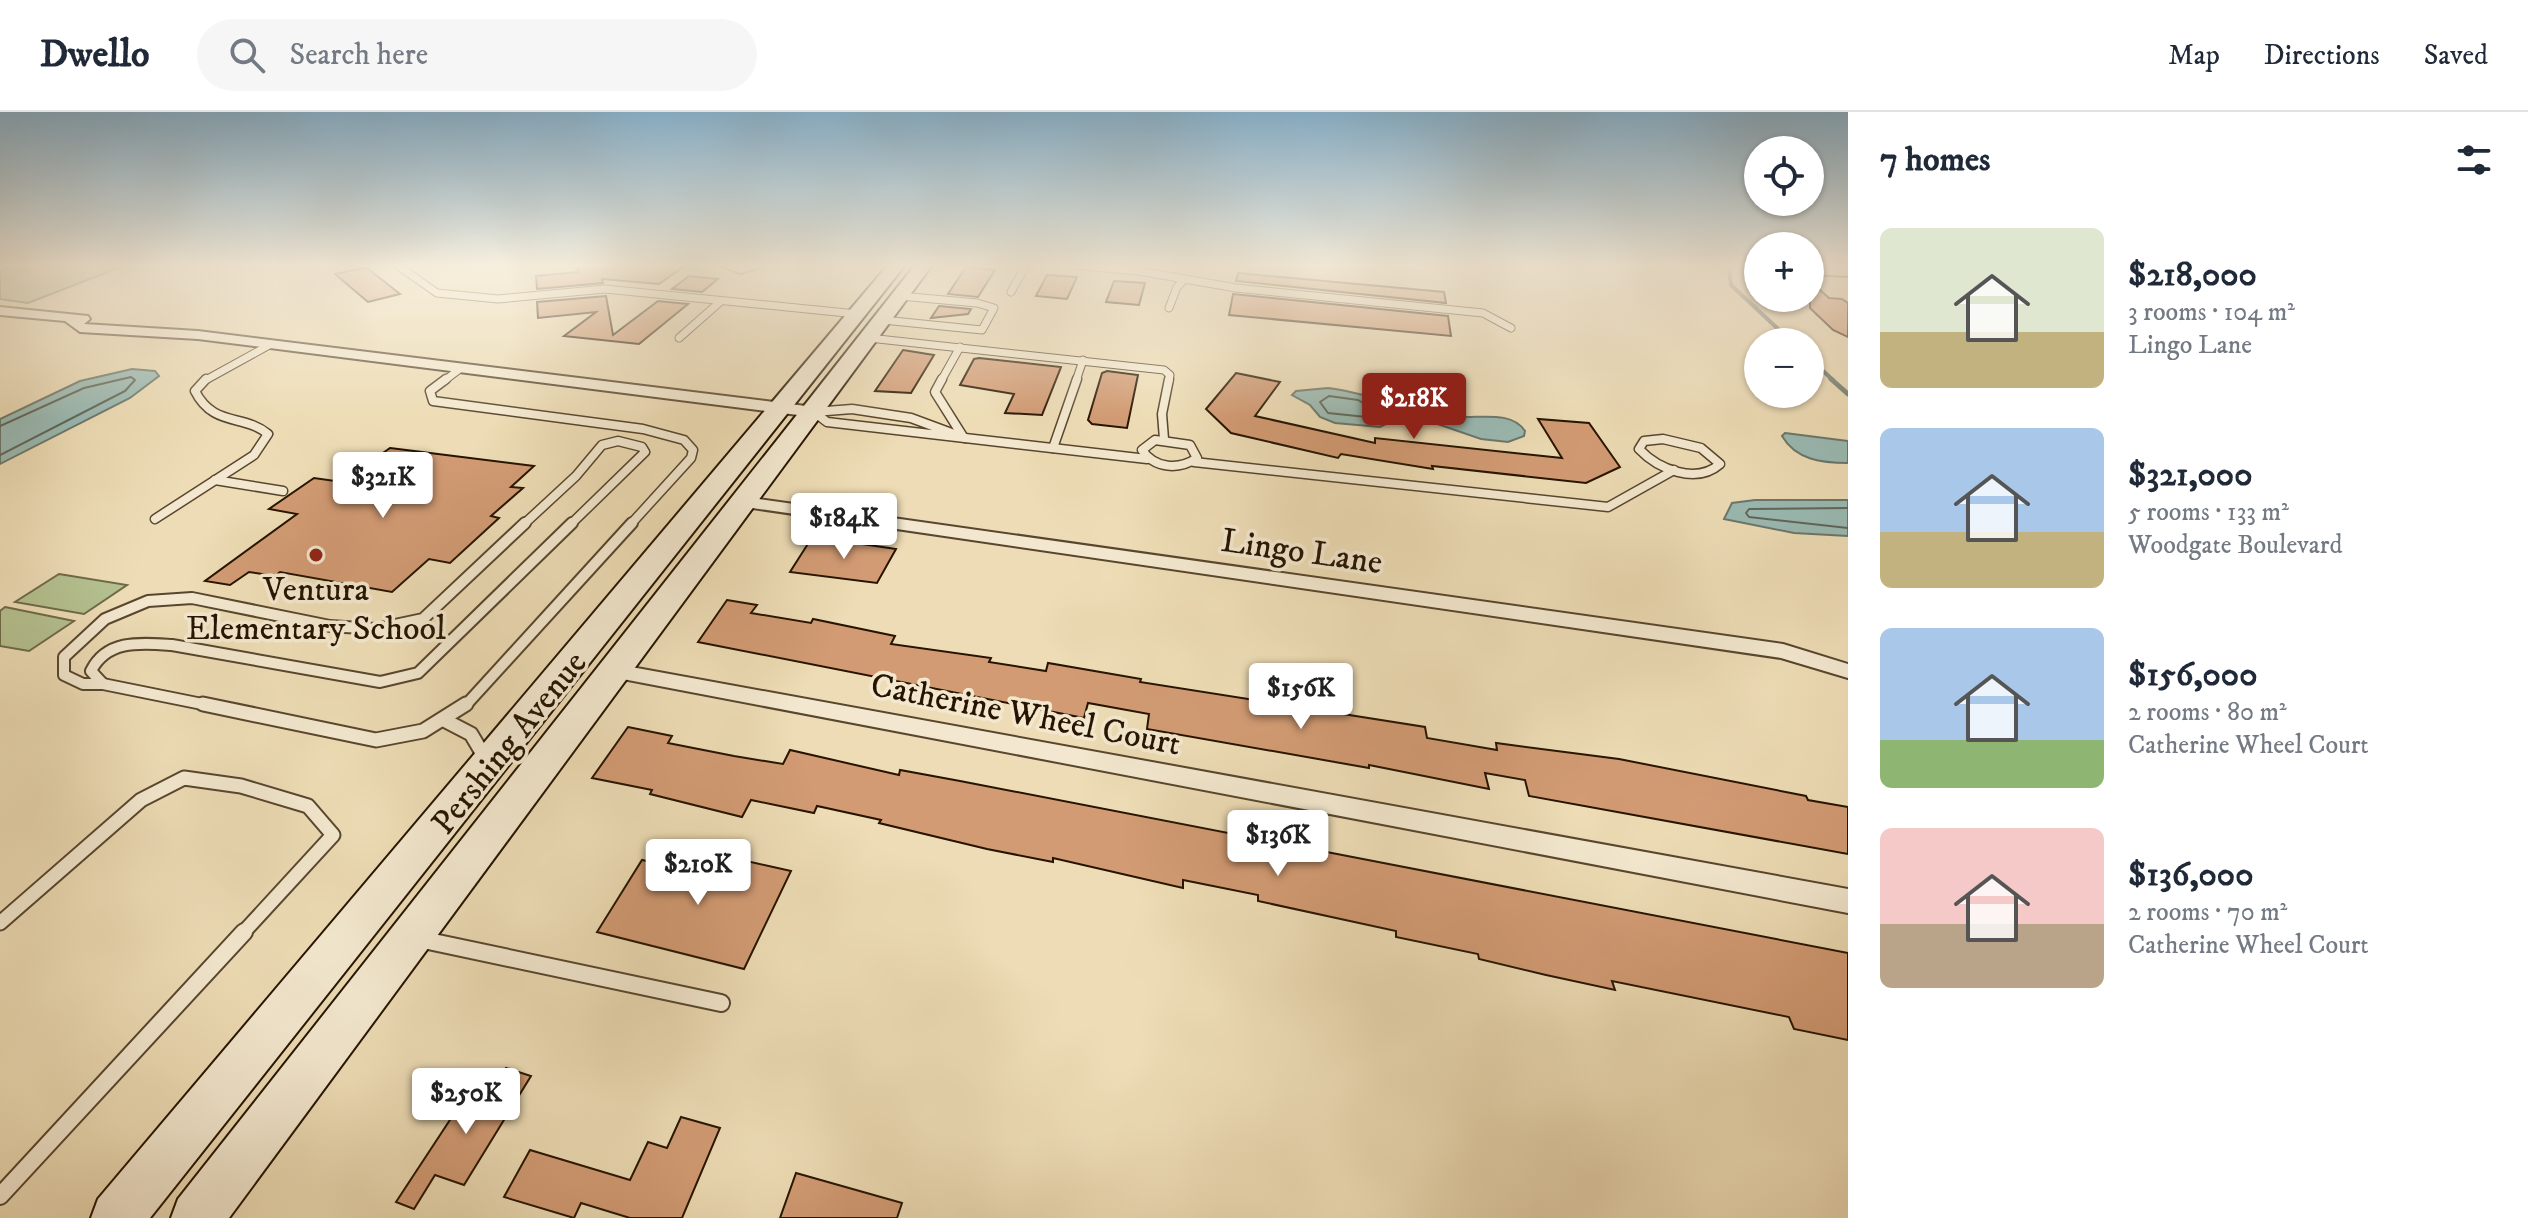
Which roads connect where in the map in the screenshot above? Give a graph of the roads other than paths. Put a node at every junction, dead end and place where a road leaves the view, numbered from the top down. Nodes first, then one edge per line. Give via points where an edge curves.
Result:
1 (49, 317) edge
2 (703, 317) edge
3 (872, 317) edge
4 (901, 317) edge
5 (926, 317) edge
6 (989, 317) edge
7 (1490, 317) edge
8 (1511, 328) dead end
9 (679, 338) dead end
10 (271, 344) junction
11 (960, 347) junction
12 (1083, 360) junction
13 (461, 368) junction
14 (797, 410) junction
15 (590, 423) junction
16 (965, 438) junction
17 (1164, 439) junction
18 (605, 444) junction
19 (1053, 448) junction
20 (1147, 459) junction
21 (1194, 462) junction
22 (1674, 470) junction
23 (215, 480) junction
24 (283, 491) dead end
25 (745, 502) junction
26 (155, 519) dead end
27 (615, 671) junction
28 (1848, 671) edge
29 (103, 684) junction
30 (446, 721) junction
31 (489, 765) junction
32 (1848, 901) edge
33 (0, 923) edge
34 (411, 938) junction
35 (721, 1003) dead end
36 (0, 1196) edge
37 (209, 1215) edge
38 (117, 1218) edge

1 - 10 street via 70,319 80,328
2 - 9 lane
3 - 14 street, Pershing Avenue
4 - 11 lane
5 - 6 lane via 982,330
7 - 8 lane
10 - 13 street
10 - 23 lane via 207,378 195,391 198,400 225,419 268,434 254,455
11 - 12 lane
11 - 16 lane via 935,392
12 - 17 lane via 1167,373
12 - 19 lane
13 - 14 street
13 - 15 lane via 430,391 433,401
14 - 16 lane via 827,422
14 - 16 lane via 838,408 931,421
14 - 25 street, Pershing Avenue
14 - 31 street, Pershing Avenue
15 - 18 lane
15 - 30 lane via 684,440 693,450 691,458
16 - 19 lane
17 - 20 lane via 1143,446
17 - 21 lane via 1195,449
18 - 29 lane via 591,450 576,476 423,619 366,631 209,597 170,596 117,612 81,635 64,657 64,675 83,684
18 - 29 lane via 629,441 645,452 418,673 380,682 137,643 117,647 94,663 91,671
19 - 20 lane
20 - 21 lane via 1171,466
21 - 22 lane via 1608,507
22 - 22 lane via 1711,472 1720,464 1711,453 1689,443 1653,439 1640,445 1643,455
23 - 24 lane
23 - 26 lane
25 - 27 street, Pershing Avenue
25 - 28 street, Lingo Lane via 1783,651
27 - 32 street, Catherine Wheel Court
27 - 34 street, Pershing Avenue
29 - 30 lane via 376,740 402,738
30 - 31 lane via 471,734
31 - 38 street, Pershing Avenue
33 - 36 lane via 141,800 184,778 241,786 308,806 333,835
34 - 35 lane
34 - 37 street, Pershing Avenue

